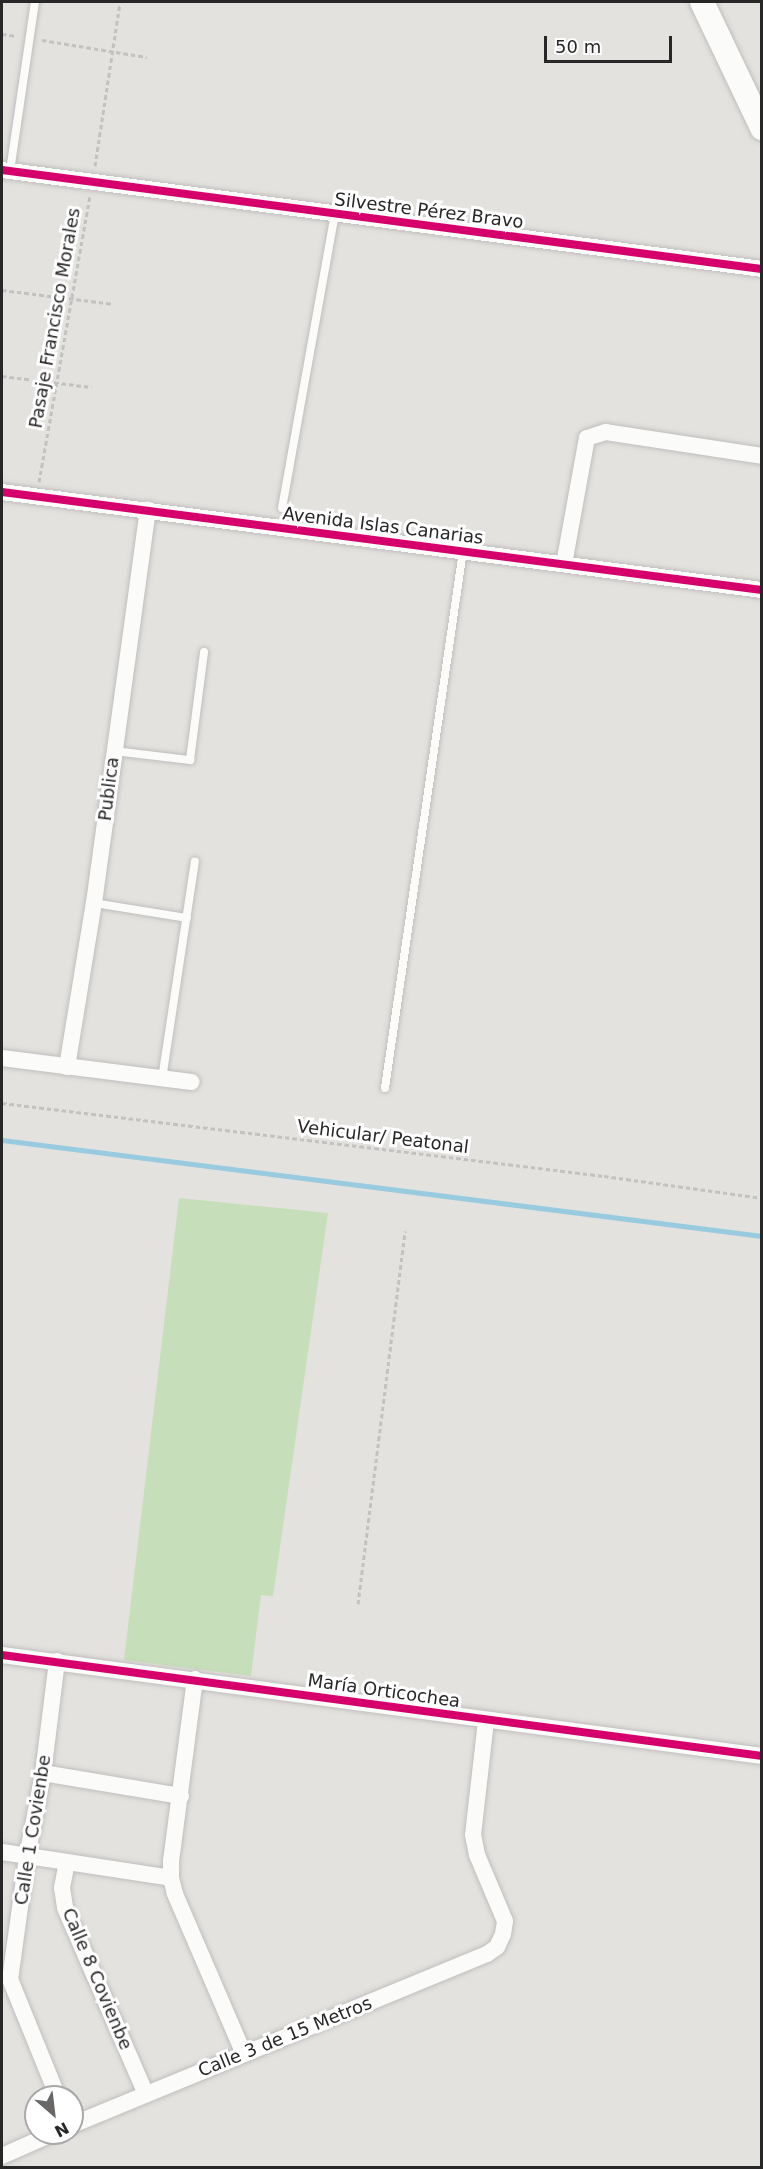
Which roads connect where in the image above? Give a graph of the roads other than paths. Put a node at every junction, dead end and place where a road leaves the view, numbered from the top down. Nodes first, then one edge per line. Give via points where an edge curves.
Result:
1 (35, 2) edge
2 (702, 2) edge
3 (762, 128) edge
4 (6, 170) edge
5 (335, 214) junction
6 (762, 269) edge
7 (762, 456) edge
8 (2, 492) edge
9 (282, 508) dead end
10 (148, 510) junction
11 (464, 551) junction
12 (564, 564) junction
13 (762, 590) edge
14 (204, 652) dead end
15 (113, 751) junction
16 (195, 861) dead end
17 (94, 903) junction
18 (187, 918) junction
19 (2, 1058) edge
20 (68, 1066) junction
21 (162, 1078) junction
22 (191, 1082) dead end
23 (385, 1088) dead end
24 (2, 1654) edge
25 (57, 1661) junction
26 (195, 1679) junction
27 (486, 1721) junction
28 (762, 1756) edge
29 (43, 1773) junction
30 (181, 1796) junction
31 (2, 1852) edge
32 (27, 1857) junction
33 (67, 1862) junction
34 (171, 1878) junction
35 (244, 2054) junction
36 (53, 2085) edge
37 (146, 2094) junction
38 (84, 2120) edge
39 (27, 2145) edge
40 (2, 2156) edge

1 - 4 lane
2 - 3 street
4 - 5 street, Silvestre Pérez Bravo
5 - 6 street, Silvestre Pérez Bravo
5 - 9 lane
7 - 12 street via 606,432 587,438
8 - 10 street, Avenida Islas Canarias
10 - 11 street, Avenida Islas Canarias
10 - 15 street, Publica
11 - 12 street, Avenida Islas Canarias
11 - 23 lane
12 - 13 street, Avenida Islas Canarias
14 - 15 lane via 190,760
15 - 17 street, Publica
16 - 18 lane
17 - 18 lane
17 - 20 street, Publica
18 - 21 lane
19 - 20 street
20 - 21 street
21 - 22 street
24 - 25 street, María Orticochea
25 - 26 street, María Orticochea
25 - 29 street, Calle 1 Covienbe
26 - 27 street, María Orticochea
26 - 30 street
27 - 28 street, María Orticochea
27 - 35 street, Calle 3 de 15 Metros via 473,1835 477,1855 504,1921 496,1947
29 - 30 street
29 - 32 street, Calle 1 Covienbe
30 - 34 street
31 - 32 street
32 - 33 street
32 - 36 street, Calle 1 Covienbe via 10,1979
33 - 34 street
33 - 37 street, Calle 8 Covienbe via 62,1888 65,1908
34 - 35 street
35 - 37 street, Calle 3 de 15 Metros
37 - 38 street, Calle 3 de 15 Metros
39 - 40 street

